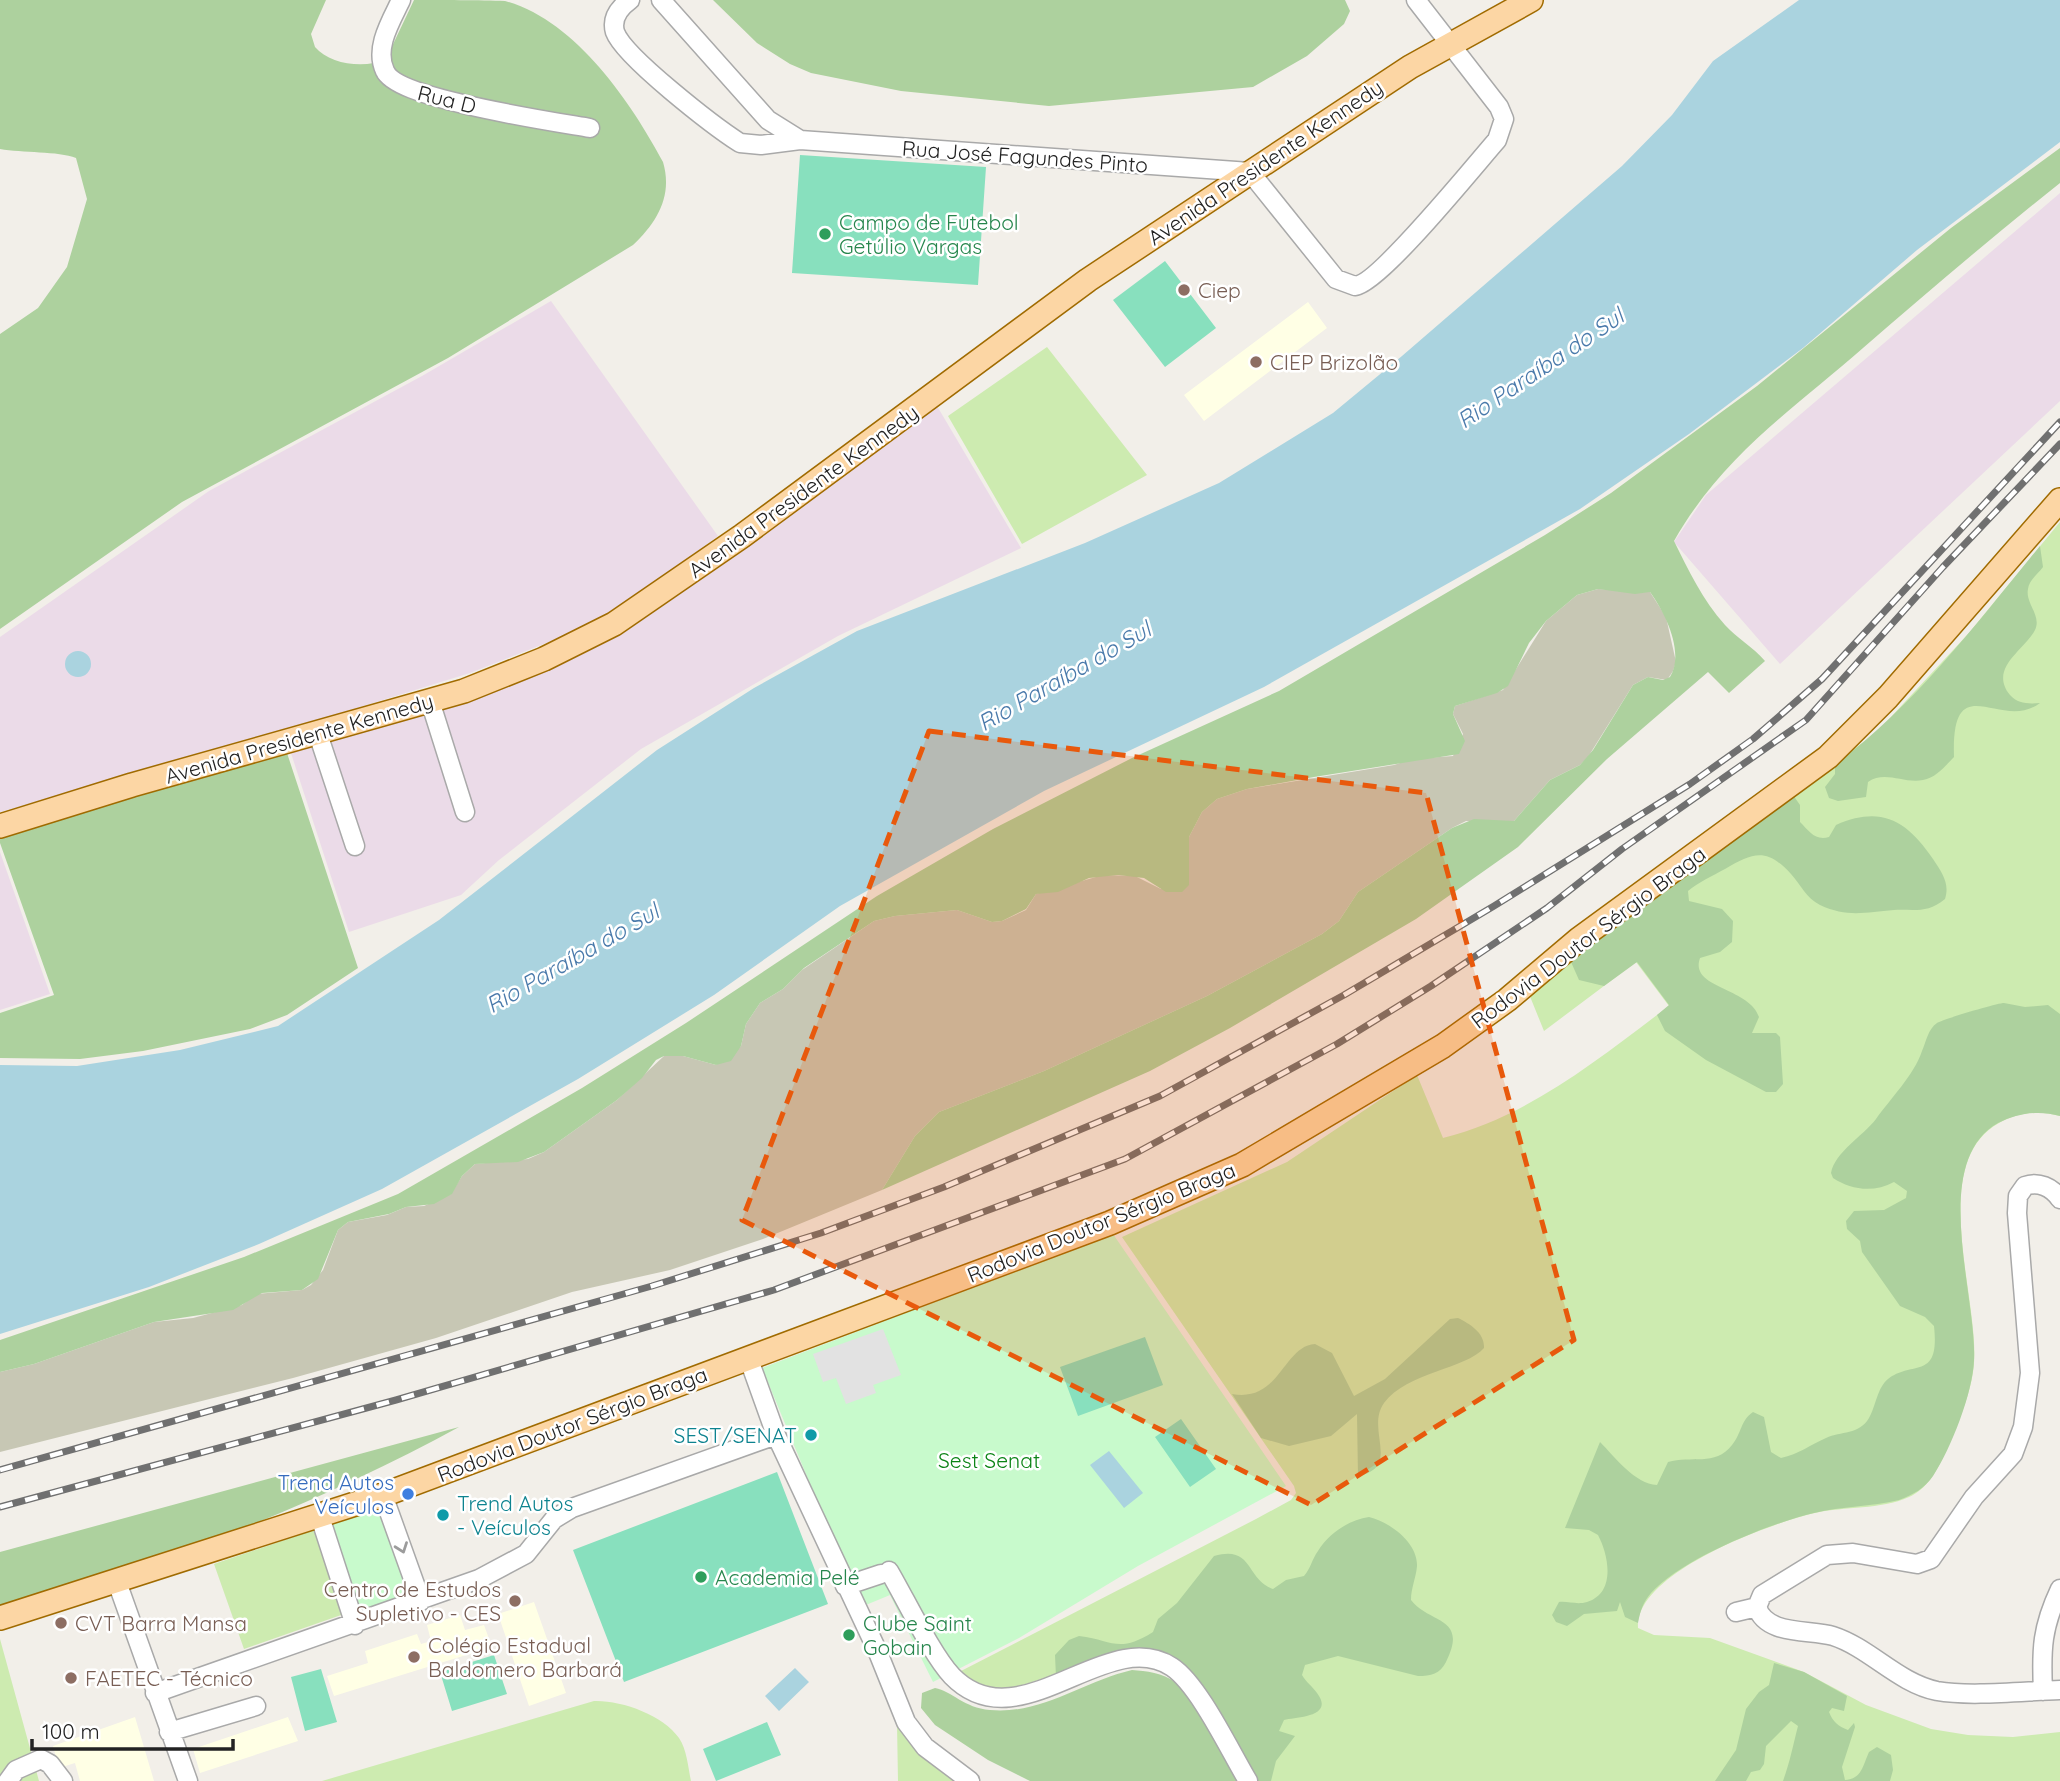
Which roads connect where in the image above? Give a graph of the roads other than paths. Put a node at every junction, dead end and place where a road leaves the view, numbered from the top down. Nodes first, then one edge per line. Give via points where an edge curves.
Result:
1 (401, 0) edge
2 (630, 0) edge
3 (661, 0) edge
4 (1416, 0) edge
5 (1531, 0) edge
6 (1450, 45) junction
7 (590, 128) dead end
8 (800, 140) junction
9 (1250, 172) junction
10 (2060, 500) edge
11 (430, 701) junction
12 (318, 734) junction
13 (465, 812) dead end
14 (0, 826) edge
15 (355, 846) dead end
16 (2060, 1199) edge
17 (748, 1357) junction
18 (776, 1435) junction
19 (383, 1495) junction
20 (320, 1517) junction
21 (117, 1582) junction
22 (845, 1586) junction
23 (2060, 1589) edge
24 (421, 1601) junction
25 (1758, 1607) junction
26 (1736, 1612) dead end
27 (0, 1618) edge
28 (355, 1625) junction
29 (2051, 1690) edge
30 (155, 1693) junction
31 (256, 1706) dead end
32 (169, 1732) junction
33 (8, 1781) edge
34 (63, 1781) edge
35 (188, 1781) edge
36 (970, 1781) edge
37 (1248, 1781) edge

1 - 7 street, Rua D via 382,51 383,69 392,81 443,99
2 - 8 street, Rua José Fagundes Pinto via 617,12 615,30 642,65 740,143
3 - 8 street, Rua José Fagundes Pinto via 768,120
4 - 6 street
5 - 6 main road, Avenida Presidente Kennedy
6 - 9 main road, Avenida Presidente Kennedy
6 - 9 street via 1502,111 1502,132 1399,252 1363,284 1338,281
8 - 9 street, Rua José Fagundes Pinto
9 - 11 main road, Avenida Presidente Kennedy via 1088,280 742,536 614,624 544,659
10 - 17 main road, Rodovia Doutor Sérgio Braga via 1888,697 1828,757 1579,939 1443,1046 1242,1166 1110,1223
11 - 12 main road, Avenida Presidente Kennedy
11 - 13 street
12 - 14 main road, Avenida Presidente Kennedy
12 - 15 street
16 - 25 street via 2049,1188 2030,1184 2021,1190 2017,1201 2030,1373 2023,1427 2014,1454 1974,1497 1931,1559 1917,1564 1853,1553 1827,1555 1762,1595
17 - 18 street
17 - 19 main road, Rodovia Doutor Sérgio Braga
18 - 22 street
18 - 24 street via 572,1508 554,1519 536,1545 514,1562
19 - 20 main road, Rodovia Doutor Sérgio Braga
19 -> 24 street
20 - 21 main road, Rodovia Doutor Sérgio Braga
20 - 28 street
21 - 27 main road, Rodovia Doutor Sérgio Braga
21 - 30 street
22 - 36 street via 906,1722 925,1747
22 - 37 street via 885,1572 948,1671 964,1686 989,1695 1023,1695 1119,1660 1155,1658 1180,1672 1193,1688
23 - 29 street via 2041,1641
24 - 28 street
25 - 26 street
25 - 29 street via 1772,1624 1834,1636 1928,1688 1948,1692
28 - 30 street
30 - 32 street
31 - 32 street
32 - 35 street
33 - 34 street via 16,1770 41,1759

